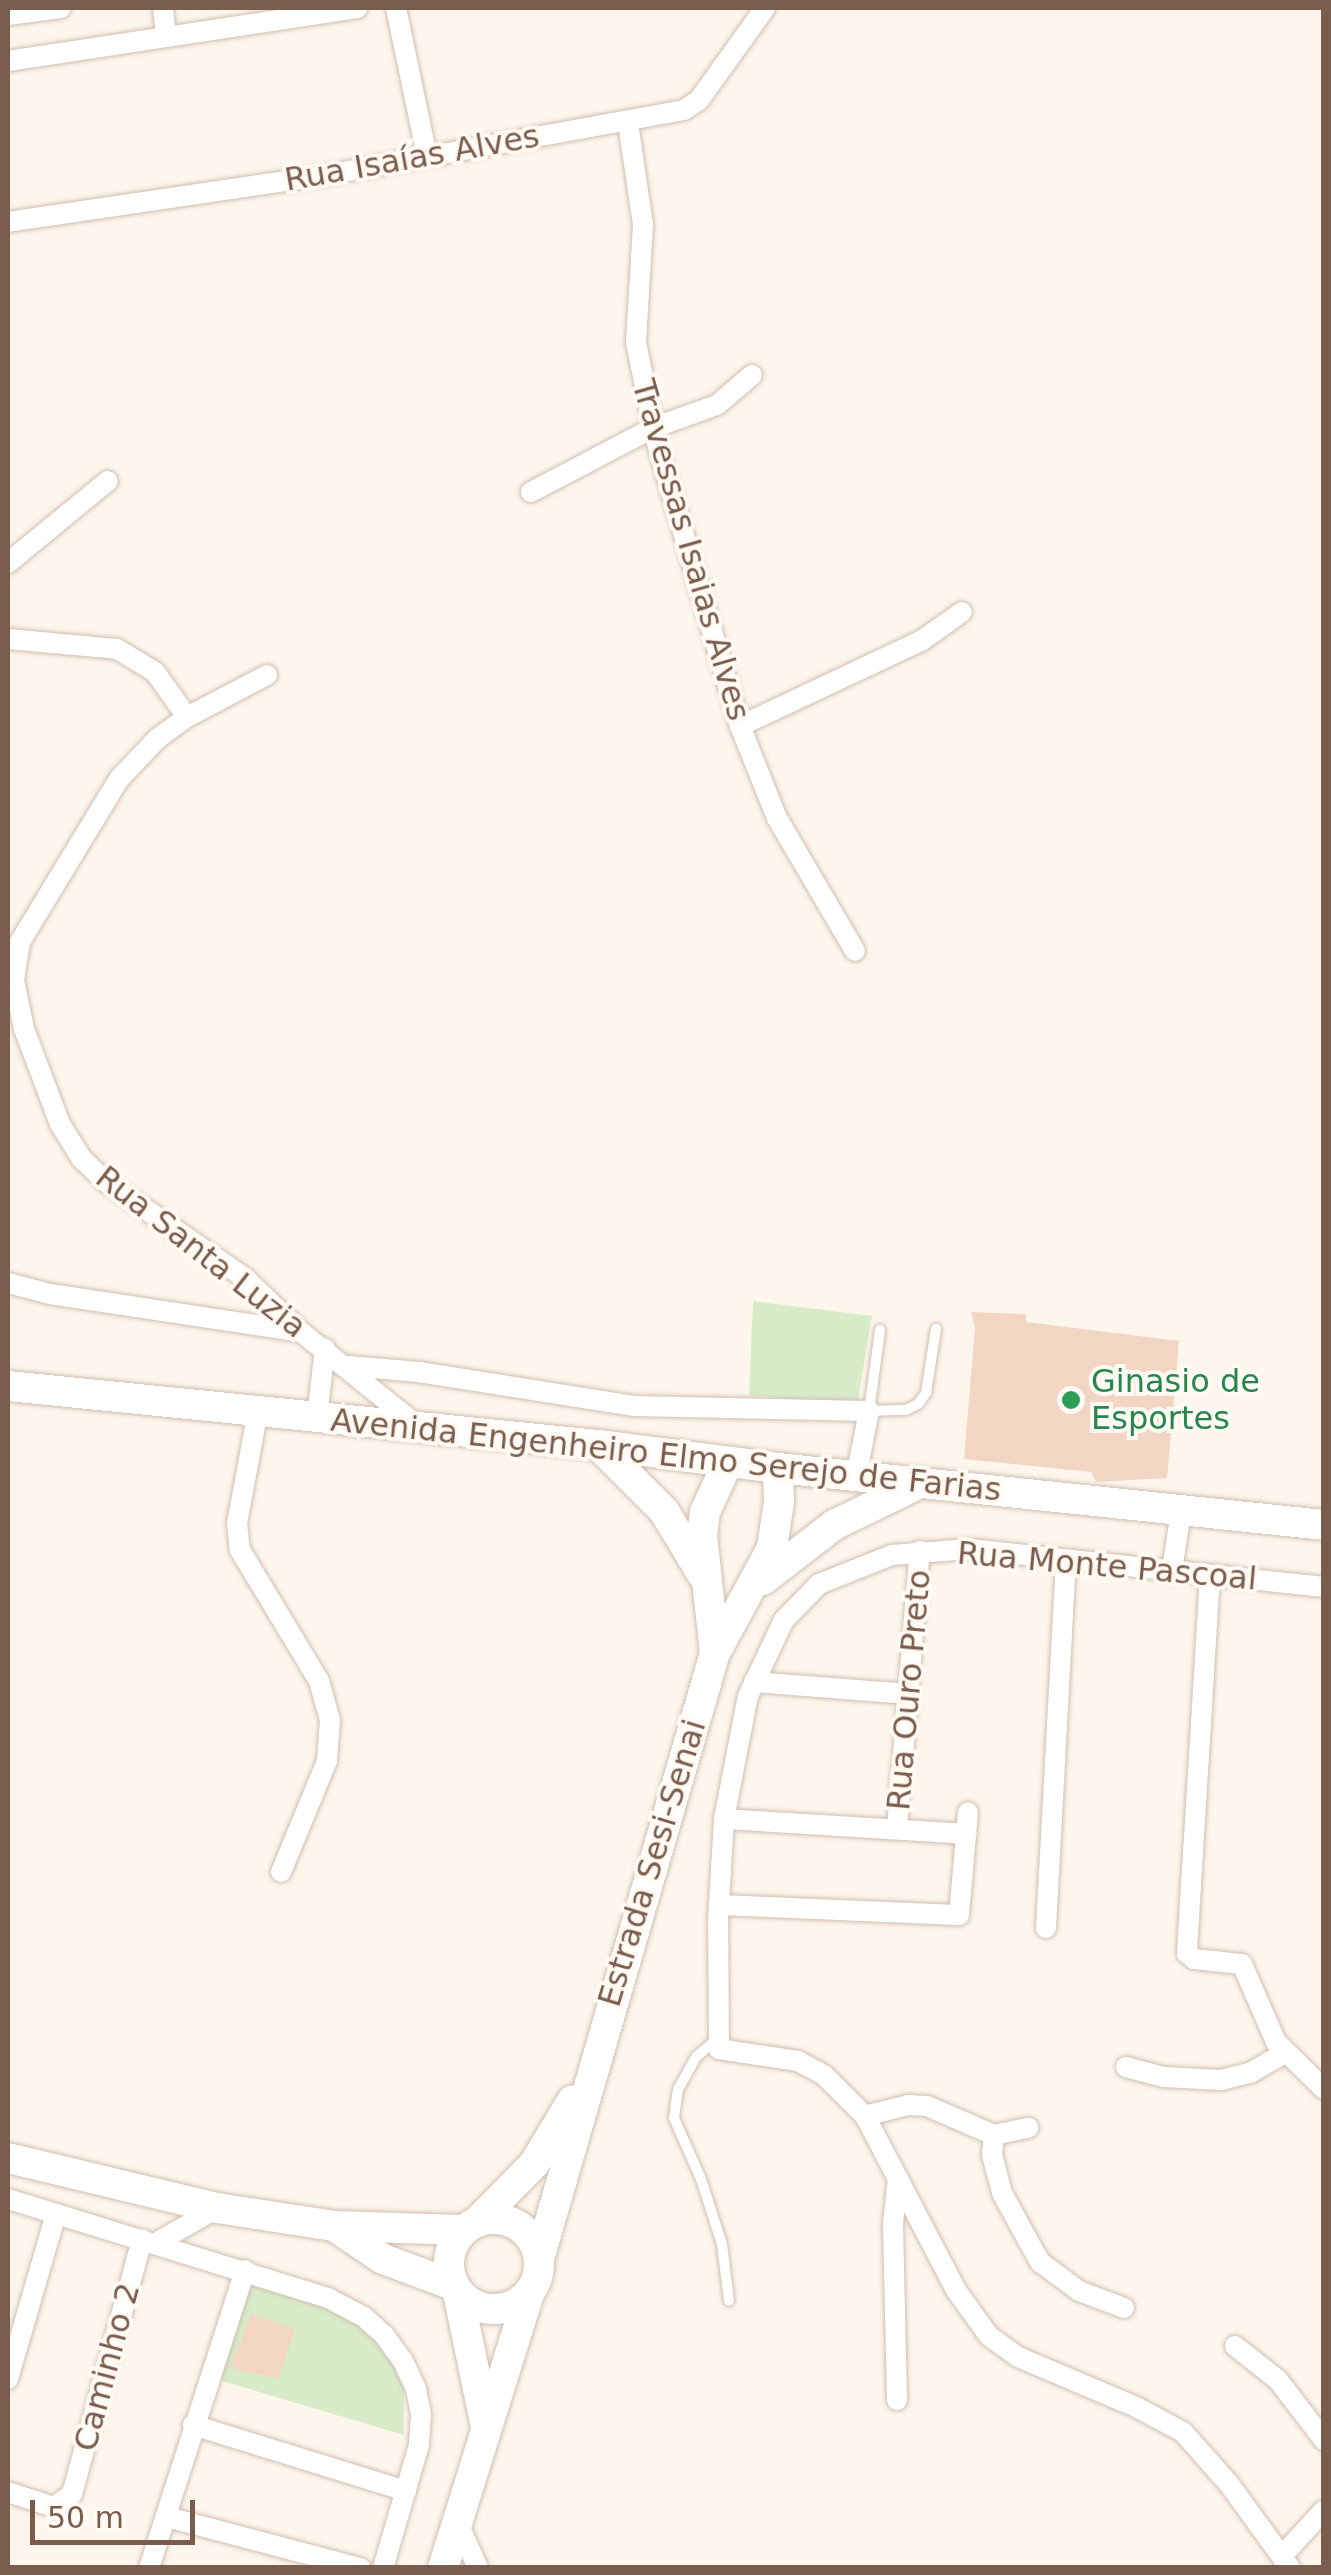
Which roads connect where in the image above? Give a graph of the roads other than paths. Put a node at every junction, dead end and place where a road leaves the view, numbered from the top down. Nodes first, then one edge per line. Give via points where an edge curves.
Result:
1 (61, 8) edge
2 (163, 8) edge
3 (357, 8) edge
4 (396, 8) edge
5 (765, 8) edge
6 (8, 16) edge
7 (166, 36) junction
8 (8, 61) edge
9 (628, 122) junction
10 (427, 156) junction
11 (8, 222) edge
12 (752, 375) dead end
13 (653, 428) junction
14 (108, 481) dead end
15 (531, 492) dead end
16 (8, 563) edge
17 (962, 612) dead end
18 (8, 640) edge
19 (268, 675) dead end
20 (187, 717) junction
21 (740, 726) junction
22 (855, 951) dead end
23 (8, 1283) edge
24 (936, 1329) dead end
25 (880, 1330) dead end
26 (301, 1332) junction
27 (325, 1348) junction
28 (349, 1366) junction
29 (8, 1386) edge
30 (258, 1411) junction
31 (869, 1411) junction
32 (317, 1417) junction
33 (420, 1427) junction
34 (598, 1445) junction
35 (728, 1462) junction
36 (778, 1468) junction
37 (856, 1477) junction
38 (919, 1484) junction
39 (1181, 1511) junction
40 (1324, 1525) edge
41 (920, 1551) junction
42 (1066, 1560) junction
43 (1172, 1571) junction
44 (1210, 1575) junction
45 (1324, 1587) edge
46 (710, 1588) junction
47 (746, 1596) junction
48 (715, 1653) junction
49 (754, 1682) junction
50 (908, 1694) junction
51 (968, 1812) dead end
52 (724, 1819) junction
53 (897, 1828) junction
54 (967, 1834) junction
55 (281, 1872) dead end
56 (719, 1905) junction
57 (1046, 1928) dead end
58 (716, 2040) junction
59 (1284, 2053) junction
60 (1126, 2068) dead end
61 (590, 2073) junction
62 (1324, 2089) edge
63 (865, 2116) junction
64 (1028, 2128) dead end
65 (994, 2134) junction
66 (8, 2158) edge
67 (898, 2178) junction
68 (8, 2199) edge
69 (217, 2208) junction
70 (56, 2214) junction
71 (334, 2226) junction
72 (471, 2226) junction
73 (149, 2241) junction
74 (539, 2259) junction
75 (244, 2270) junction
76 (455, 2289) junction
77 (529, 2293) junction
78 (730, 2302) dead end
79 (1124, 2308) dead end
80 (1235, 2346) dead end
81 (8, 2379) edge
82 (897, 2400) dead end
83 (193, 2425) junction
84 (486, 2425) junction
85 (1324, 2440) edge
86 (406, 2491) junction
87 (8, 2492) edge
88 (1324, 2510) edge
89 (166, 2517) junction
90 (458, 2523) junction
91 (1286, 2562) edge
92 (150, 2568) edge
93 (360, 2568) edge
94 (383, 2568) edge
95 (444, 2568) edge
96 (478, 2568) edge

1 - 6 street
2 - 7 street
3 - 7 street
4 - 10 street
5 - 9 street, Rua Isaías Alves via 695,105
7 - 8 street
9 - 10 street, Rua Isaías Alves
9 - 13 street, Travessas Isaias Alves via 643,224 636,342
10 - 11 street, Rua Isaías Alves
12 - 13 street via 716,405
13 - 15 street
13 - 21 street, Travessas Isaias Alves
14 - 16 street
17 - 21 street via 922,642
18 - 20 street via 117,650 155,672
19 - 20 street, Rua Santa Luzia
20 - 26 street, Rua Santa Luzia via 132,762 106,798 20,942 14,980 40,1077 81,1158 244,1278
21 - 22 street, Travessas Isaias Alves via 778,818
23 - 26 street
24 - 31 lane via 926,1393 918,1404
25 - 31 lane
26 - 27 street, Rua Santa Luzia
27 - 28 street, Rua Santa Luzia
27 - 32 street
28 - 31 street via 633,1406
28 - 33 street, Rua Santa Luzia
29 - 30 street, Avenida Engenheiro Elmo Serejo de Farias
30 - 32 street, Avenida Engenheiro Elmo Serejo de Farias
30 - 55 street via 237,1523 240,1550 320,1681 330,1720 327,1760
31 - 37 street
32 - 33 street, Avenida Engenheiro Elmo Serejo de Farias
33 - 34 street, Avenida Engenheiro Elmo Serejo de Farias
34 - 35 street, Avenida Engenheiro Elmo Serejo de Farias
34 - 46 street via 664,1511
35 - 36 street, Avenida Engenheiro Elmo Serejo de Farias
35 - 46 street, Estrada Sesi-Senai via 705,1512
36 - 37 street, Avenida Engenheiro Elmo Serejo de Farias
36 - 47 street, Estrada Sesi-Senai via 772,1548
37 - 38 street, Avenida Engenheiro Elmo Serejo de Farias
38 - 39 street, Avenida Engenheiro Elmo Serejo de Farias
38 - 47 street via 834,1525
39 - 40 street, Avenida Engenheiro Elmo Serejo de Farias
39 - 43 street
41 - 42 street, Rua Monte Pascoal via 969,1549
41 - 49 street, Rua Monte Pascoal via 870,1561 819,1584 784,1620
41 - 50 street, Rua Ouro Preto
42 - 43 street, Rua Monte Pascoal
42 - 57 street
43 - 44 street, Rua Monte Pascoal
44 - 45 street, Rua Monte Pascoal
44 - 59 street via 1187,1953 1242,1964
46 - 48 street, Estrada Sesi-Senai
47 - 48 street, Estrada Sesi-Senai
48 - 61 street, Estrada Sesi-Senai
49 - 50 street
49 - 52 street, Rua Monte Pascoal via 736,1738
50 - 53 street, Rua Ouro Preto
51 - 54 street
52 - 53 street
52 - 56 street, Rua Monte Pascoal
53 - 54 street
54 - 56 street via 959,1915
56 - 58 street, Rua Monte Pascoal
58 - 63 street via 724,2052 814,2068
58 - 78 lane via 687,2072 674,2118 722,2244
59 - 60 street via 1221,2080
59 - 62 street
61 - 72 street, Estrada Sesi-Senai via 534,2164
61 - 74 street, Estrada Sesi-Senai
63 - 65 street via 926,2106
63 - 67 street
64 - 65 street
65 - 79 street via 1002,2193 1040,2262 1079,2291
66 - 69 street
67 - 82 street
67 - 91 street via 956,2290 997,2344 1183,2432
68 - 70 street
69 - 71 street
69 - 73 street
70 - 73 street
70 - 81 street
71 - 72 street
71 - 76 street via 383,2259
72 - 74 street via 490,2219 517,2225
72 - 76 street via 450,2250
73 - 75 street
73 - 87 street, Caminho 2 via 72,2494 54,2507
74 - 77 street
75 - 83 street
75 - 86 street via 364,2317 403,2361 420,2415
76 - 77 street via 494,2310
76 - 84 street
77 - 84 street
80 - 85 street via 1278,2380
83 - 86 street
83 - 89 street
84 - 90 street
86 - 94 street
88 - 91 street
89 - 92 street
89 - 93 street
90 - 95 street
90 - 96 street

